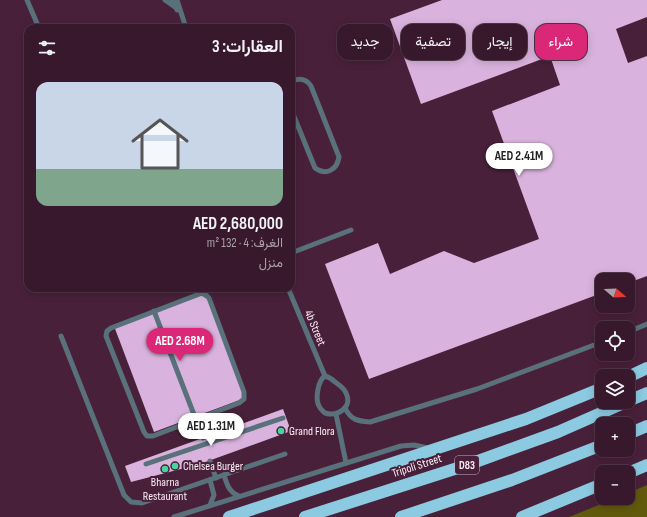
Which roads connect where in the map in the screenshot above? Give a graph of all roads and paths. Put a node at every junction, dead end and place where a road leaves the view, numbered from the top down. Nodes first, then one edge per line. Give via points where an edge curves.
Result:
1 (27, 0) edge
2 (165, 0) edge
3 (172, 0) edge
4 (177, 0) edge
5 (175, 7) junction
6 (183, 20) junction
7 (36, 24) edge
8 (184, 24) edge
9 (295, 80) edge
10 (295, 120) edge
11 (351, 230) dead end
12 (295, 251) edge
13 (290, 292) edge
14 (154, 311) junction
15 (647, 324) edge
16 (635, 329) edge
17 (61, 336) dead end
18 (595, 345) edge
19 (647, 368) edge
20 (635, 374) edge
21 (325, 376) junction
22 (595, 391) edge
23 (647, 393) edge
24 (635, 398) edge
25 (345, 408) junction
26 (609, 409) edge
27 (336, 414) junction
28 (283, 418) dead end
29 (196, 420) junction
30 (647, 426) edge
31 (635, 431) edge
32 (203, 438) dead end
33 (595, 448) edge
34 (435, 450) junction
35 (285, 454) dead end
36 (210, 460) dead end
37 (346, 463) junction
38 (146, 464) dead end
39 (647, 465) edge
40 (635, 470) edge
41 (224, 475) junction
42 (216, 478) junction
43 (210, 480) junction
44 (595, 487) edge
45 (239, 496) junction
46 (210, 505) junction
47 (174, 517) edge
48 (229, 517) edge
49 (305, 517) edge
50 (401, 517) edge
51 (522, 517) edge

1 - 7 lane
2 - 5 lane
3 - 5 lane
4 - 6 lane
5 - 6 lane
6 - 8 lane
9 - 10 lane via 306,80 311,86 339,157 335,168 325,172 315,168
11 - 12 lane
13 - 21 lane, 4b Street
14 - 29 lane
14 - 29 lane via 111,328 106,336 147,436
14 - 29 lane via 202,293 209,298 244,396 239,403
15 - 16 lane
17 - 43 lane via 127,499 142,503
18 - 25 lane via 477,388 370,422 359,421 349,416
19 - 20 highway
21 - 25 lane via 346,392
21 - 27 lane via 320,381 318,405 325,413
22 - 34 highway via 526,419
23 - 24 highway, Tripoli Street / D83
25 - 27 lane
26 - 49 highway, Tripoli Street / D83 via 558,432 467,465
27 - 37 lane
28 - 38 lane
29 - 32 lane
30 - 31 highway
33 - 50 highway, D83 via 512,480
34 - 37 lane via 408,445
34 - 48 highway
35 - 41 lane
36 - 42 lane
37 - 45 lane
39 - 40 highway
41 - 42 lane
41 - 45 lane via 230,490
42 - 43 lane
43 - 46 lane via 214,495
44 - 51 highway
45 - 46 lane
46 - 47 lane

